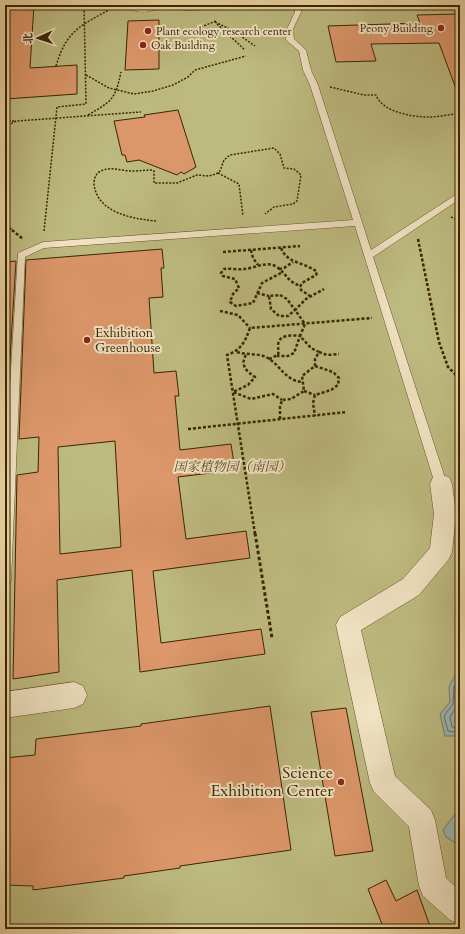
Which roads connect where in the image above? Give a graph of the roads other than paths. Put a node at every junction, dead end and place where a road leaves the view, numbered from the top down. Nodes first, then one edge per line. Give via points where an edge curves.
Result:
1 (127, 5) edge
2 (159, 5) edge
3 (178, 5) edge
4 (297, 5) edge
5 (460, 195) edge
6 (359, 223) junction
7 (369, 256) junction
8 (441, 484) joint
9 (5, 581) edge
10 (74, 695) dead end
11 (5, 705) edge
12 (460, 910) edge

1 - 2 lane via 142,10
3 - 4 lane via 184,8
4 - 6 lane via 298,12 290,29 290,40 302,50
5 - 7 lane
6 - 7 lane
6 - 9 lane via 38,247 21,255
7 - 8 lane
8 - 12 street via 445,514 441,552 411,587 348,625 383,783 421,820 432,886
10 - 11 street

